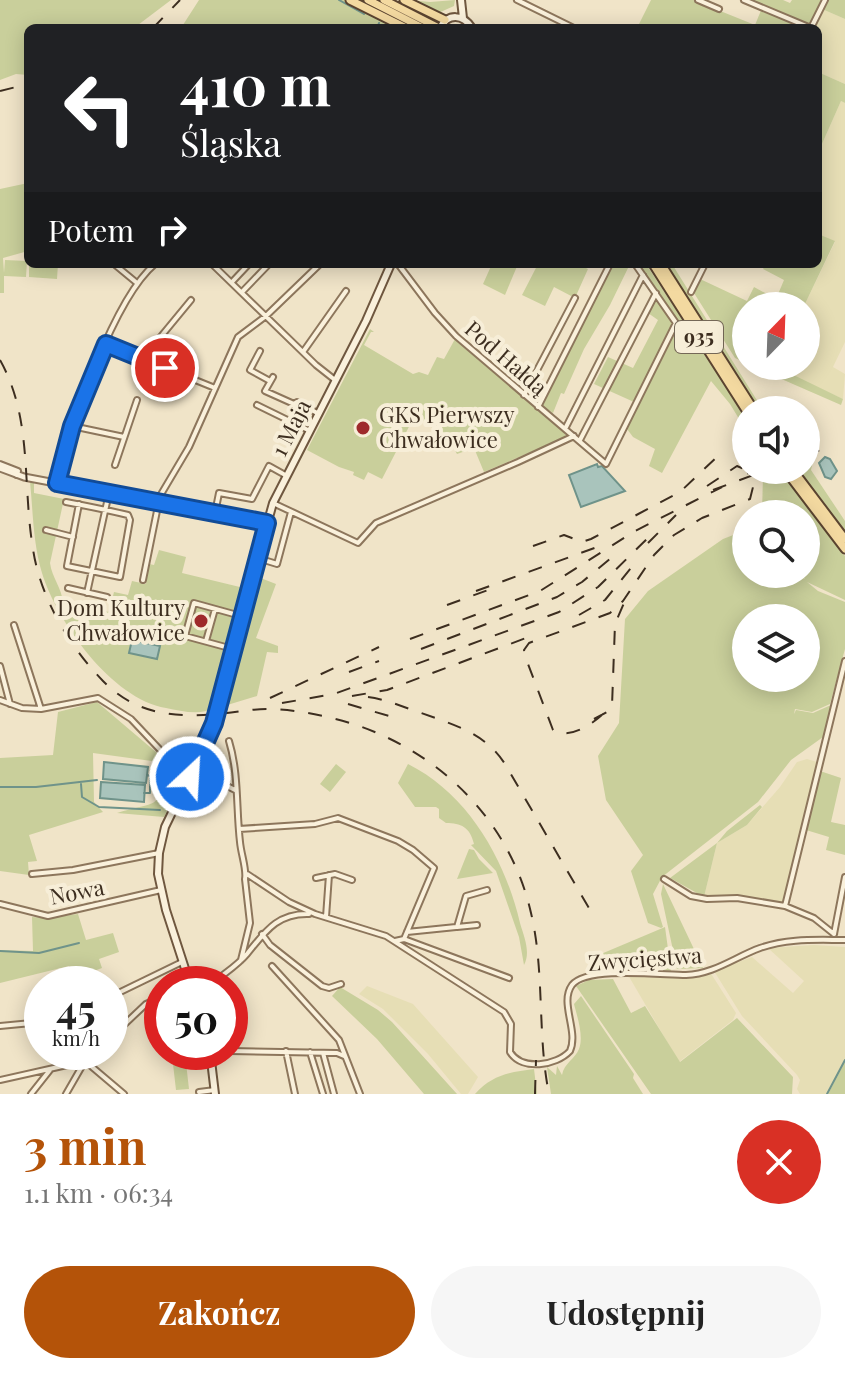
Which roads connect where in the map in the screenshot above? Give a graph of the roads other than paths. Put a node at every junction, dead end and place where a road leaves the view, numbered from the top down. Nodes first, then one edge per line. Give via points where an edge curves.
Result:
1 (350, 0) edge
2 (368, 0) edge
3 (384, 0) edge
4 (404, 0) edge
5 (461, 0) edge
6 (517, 0) edge
7 (698, 0) edge
8 (744, 0) edge
9 (824, 0) edge
10 (719, 9) dead end
11 (454, 17) junction
12 (463, 18) junction
13 (398, 24) edge
14 (422, 24) edge
15 (424, 24) edge
16 (440, 24) edge
17 (443, 24) edge
18 (468, 24) edge
19 (566, 24) edge
20 (801, 24) edge
21 (813, 24) edge
22 (119, 268) edge
23 (151, 268) edge
24 (216, 268) edge
25 (245, 268) edge
26 (265, 268) edge
27 (316, 268) edge
28 (389, 268) edge
29 (401, 268) edge
30 (608, 268) edge
31 (638, 268) edge
32 (656, 268) edge
33 (664, 268) edge
34 (703, 268) edge
35 (643, 275) junction
36 (232, 282) junction
37 (137, 283) junction
38 (243, 291) junction
39 (346, 291) dead end
40 (691, 292) dead end
41 (656, 293) junction
42 (575, 298) dead end
43 (191, 300) dead end
44 (266, 316) junction
45 (106, 344) junction
46 (260, 351) dead end
47 (303, 352) junction
48 (148, 361) junction
49 (335, 380) junction
50 (216, 389) junction
51 (524, 395) junction
52 (737, 396) edge
53 (745, 396) edge
54 (137, 400) dead end
55 (257, 405) dead end
56 (538, 407) junction
57 (319, 414) junction
58 (72, 426) junction
59 (565, 429) junction
60 (310, 431) junction
61 (574, 436) junction
62 (125, 437) junction
63 (580, 440) junction
64 (115, 465) dead end
65 (0, 466) edge
66 (287, 476) junction
67 (57, 483) junction
68 (799, 484) edge
69 (800, 484) edge
70 (109, 493) junction
71 (66, 502) dead end
72 (158, 502) junction
73 (273, 503) junction
74 (79, 504) junction
75 (104, 509) junction
76 (291, 512) junction
77 (215, 513) junction
78 (267, 523) junction
79 (46, 530) dead end
80 (73, 537) junction
81 (845, 539) edge
82 (845, 549) edge
83 (264, 560) dead end
84 (91, 572) junction
85 (143, 580) dead end
86 (68, 588) dead end
87 (87, 593) junction
88 (107, 597) dead end
89 (215, 609) junction
90 (244, 616) junction
91 (14, 625) dead end
92 (206, 641) junction
93 (233, 649) junction
94 (845, 661) edge
95 (0, 666) edge
96 (0, 700) edge
97 (10, 704) junction
98 (41, 709) junction
99 (229, 741) dead end
100 (194, 769) junction
101 (235, 790) junction
102 (239, 829) junction
103 (159, 853) junction
104 (32, 874) dead end
105 (247, 874) junction
106 (329, 875) junction
107 (845, 877) edge
108 (316, 878) dead end
109 (664, 879) dead end
110 (352, 880) dead end
111 (161, 890) junction
112 (487, 890) dead end
113 (0, 904) edge
114 (785, 906) junction
115 (315, 914) junction
116 (326, 917) junction
117 (477, 925) dead end
118 (457, 927) junction
119 (407, 932) junction
120 (262, 934) junction
121 (834, 937) junction
122 (404, 939) junction
123 (845, 940) edge
124 (395, 941) junction
125 (241, 960) junction
126 (182, 962) junction
127 (183, 966) edge
128 (233, 966) edge
129 (272, 966) dead end
130 (509, 978) dead end
131 (341, 984) dead end
132 (128, 988) edge
133 (144, 1006) edge
134 (128, 1021) edge
135 (24, 1024) edge
136 (0, 1026) edge
137 (248, 1051) edge
138 (286, 1051) junction
139 (310, 1052) junction
140 (323, 1053) junction
141 (344, 1056) junction
142 (43, 1070) edge
143 (50, 1070) edge
144 (80, 1070) edge
145 (95, 1070) edge
146 (212, 1070) edge
147 (0, 1082) edge
148 (199, 1092) dead end
149 (215, 1092) edge
150 (122, 1093) edge
151 (31, 1094) edge
152 (66, 1094) edge
153 (295, 1094) edge
154 (323, 1094) edge
155 (334, 1094) edge
156 (360, 1094) edge

1 - 13 main road
2 - 14 main road
3 - 15 main road
4 - 16 main road
5 - 11 main road
5 - 12 main road
6 - 19 street
7 - 10 street
8 - 20 street
9 - 21 street
11 - 12 main road
11 - 17 main road
12 - 18 main road
22 - 37 street
23 - 37 street
24 - 36 street
25 - 36 street
26 - 38 street
27 - 44 street
28 - 49 main road, 1 Maja
29 - 51 street, Pod Hałdą via 451,332
30 - 56 street
31 - 35 street
32 - 52 main road, 935
33 - 53 main road, 935
34 - 40 street
35 - 41 street
35 - 59 street
36 - 38 street
37 - 45 street
38 - 44 street
39 - 47 street
41 - 63 street
41 - 63 street, Pod Hałdą via 676,323 606,464
42 - 51 street
43 - 48 street
44 - 47 street
44 - 50 street via 238,337
45 - 48 street
45 - 58 street
46 - 57 street via 250,370 272,379 265,391
47 - 49 street
48 - 50 street
49 - 57 main road, 1 Maja
50 - 72 street
51 - 56 street, Pod Hałdą
54 - 62 street
55 - 60 street
56 - 59 street, Pod Hałdą
57 - 60 main road, 1 Maja
58 - 62 street
58 - 67 street
59 - 61 street, Pod Hałdą
60 - 66 main road, 1 Maja
61 - 63 street, Pod Hałdą
61 - 76 street via 376,523 358,543
62 - 64 street
65 - 67 street
66 - 73 main road, 1 Maja
66 - 77 street via 269,466 252,499 219,493
67 - 70 street
68 - 82 main road
69 - 81 main road
70 - 72 street
70 - 75 street
71 - 74 street
72 - 77 street
72 - 85 street
73 - 76 street
73 - 78 main road, 1 Maja
74 - 75 street
74 - 80 street
75 - 84 street
75 - 84 street via 130,520 120,577
76 - 83 street via 277,564
77 - 78 street
78 - 90 main road, 1 Maja
79 - 80 street
80 - 84 street via 67,566
84 - 87 street
86 - 87 street
87 - 88 street
89 - 90 street
89 - 92 street
89 - 92 street via 194,603 191,611 185,636
90 - 93 main road, 1 Maja
91 - 98 street
92 - 93 street
93 - 100 main road, 1 Maja via 214,723
94 - 114 street
95 - 97 street
96 - 97 street
97 - 98 street
98 - 100 street via 98,698 131,719 164,754
99 - 101 street
100 - 101 street
100 - 103 main road, 1 Maja via 169,815
101 - 102 street
102 - 105 street
102 - 119 street via 338,818 413,850 434,868
103 - 104 street
103 - 111 main road, 1 Maja
105 - 115 street, Zwycięstwa
105 - 125 street via 250,923
106 - 108 street
106 - 110 street
106 - 116 street
107 - 121 street
109 - 114 street via 691,896
111 - 113 street, Nowa via 48,916
111 - 126 main road, 1 Maja
112 - 118 street via 466,896
114 - 121 street via 814,918
115 - 116 street, Zwycięstwa
115 - 120 street via 289,915
116 - 124 street, Zwycięstwa
117 - 118 street
118 - 119 street
119 - 122 street
120 - 125 street
120 - 131 street via 324,987
121 - 123 street, Zwycięstwa
121 - 124 street, Zwycięstwa via 773,944 696,974 628,972 580,979 568,995 573,1039 569,1053 527,1064 510,1052 511,1024 504,1012
122 - 124 street
122 - 130 street
125 - 128 street
126 - 127 main road, 1 Maja
126 - 132 street
129 - 141 street via 328,1027
133 - 134 street
135 - 136 street
137 - 138 street
138 - 139 street
138 - 153 street
139 - 140 street
139 - 154 street
140 - 141 street
140 - 155 street
141 - 156 street
142 - 147 street
143 - 151 street
144 - 152 street
145 - 150 street
146 - 149 main road
148 - 149 street

